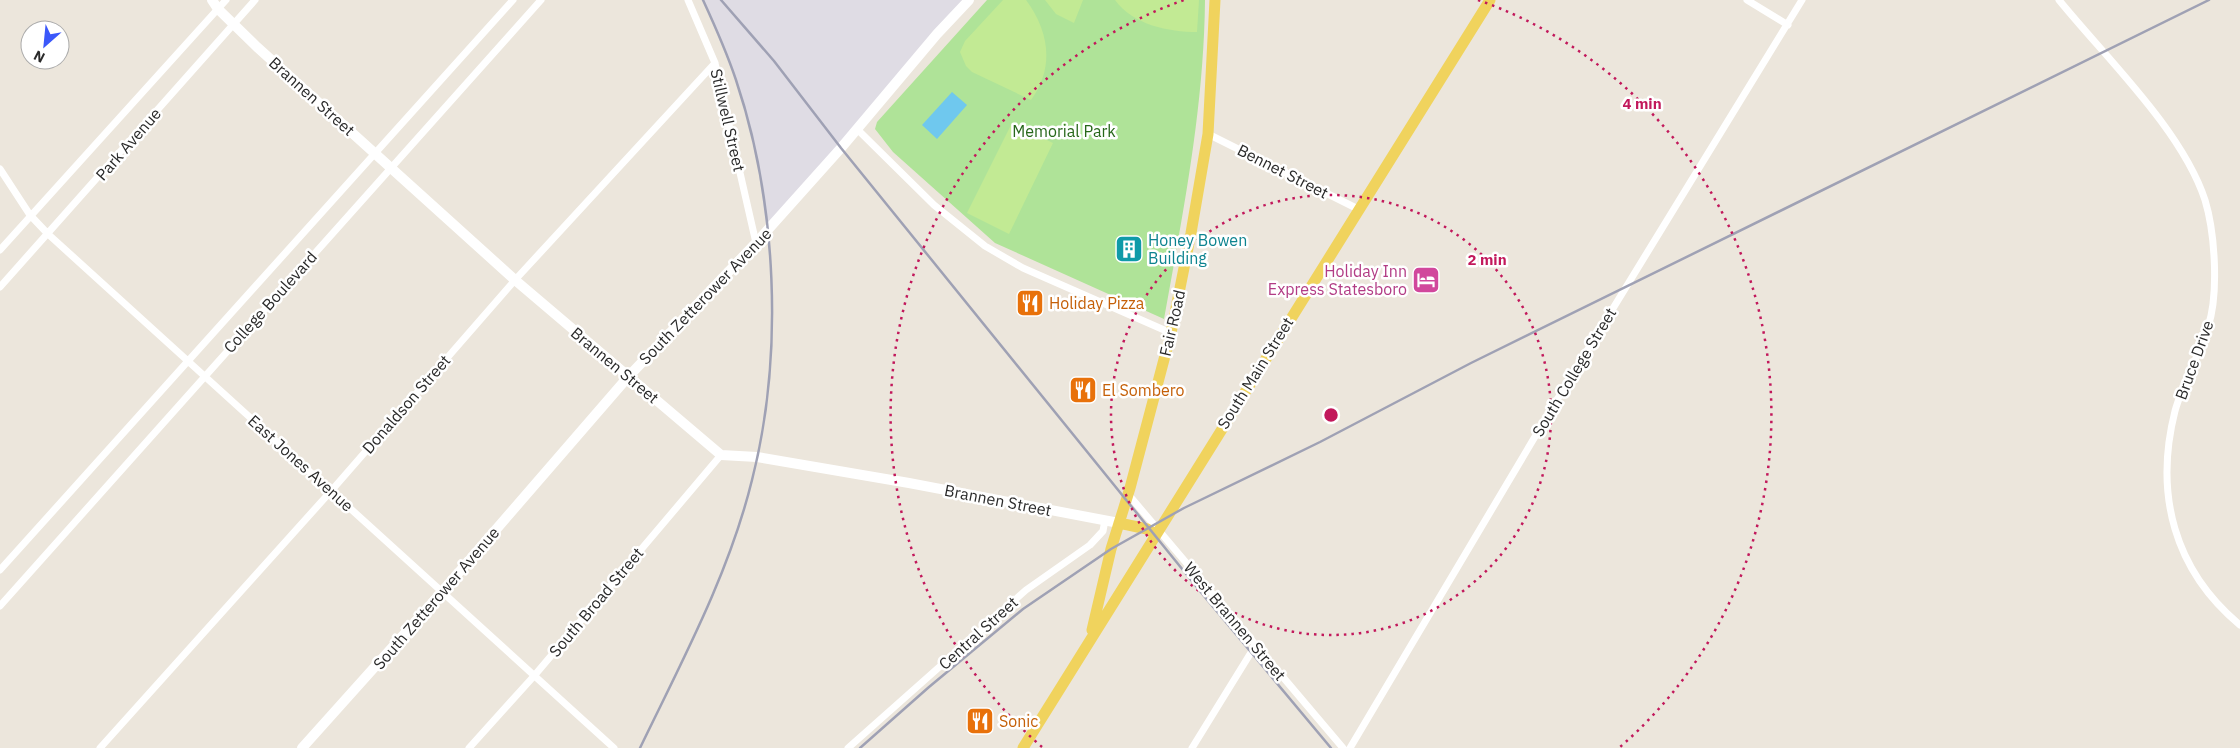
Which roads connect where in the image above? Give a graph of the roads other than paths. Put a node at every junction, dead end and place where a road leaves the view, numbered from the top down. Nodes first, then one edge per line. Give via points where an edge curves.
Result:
1 (226, 0) edge
2 (255, 0) edge
3 (513, 0) edge
4 (541, 0) edge
5 (688, 0) edge
6 (968, 0) edge
7 (1215, 0) edge
8 (1490, 0) edge
9 (1747, 0) edge
10 (1802, 0) edge
11 (2059, 0) edge
12 (215, 4) edge
13 (234, 24) junction
14 (1788, 25) junction
15 (715, 63) junction
16 (858, 130) junction
17 (1208, 134) junction
18 (375, 153) junction
19 (391, 168) junction
20 (0, 170) edge
21 (1358, 209) junction
22 (30, 215) junction
23 (48, 234) junction
24 (756, 243) junction
25 (0, 250) edge
26 (515, 280) junction
27 (0, 286) edge
28 (1171, 333) junction
29 (188, 360) junction
30 (205, 375) junction
31 (628, 377) junction
32 (721, 455) junction
33 (332, 490) junction
34 (1128, 494) junction
35 (1105, 520) junction
36 (1119, 523) junction
37 (1157, 532) junction
38 (0, 570) edge
39 (441, 593) junction
40 (0, 606) edge
41 (2240, 626) edge
42 (1090, 639) junction
43 (1255, 646) junction
44 (534, 676) junction
45 (100, 748) edge
46 (302, 748) edge
47 (469, 748) edge
48 (614, 748) edge
49 (848, 748) edge
50 (1023, 748) edge
51 (1192, 748) edge
52 (1343, 748) edge
53 (1350, 748) edge

1 - 12 street, Park Avenue
2 - 13 street, Park Avenue
3 - 18 street, College Boulevard
4 - 19 street, College Boulevard
5 - 15 street, Stillwell Street
6 - 16 street, South Zetterower Avenue
7 - 17 main road, Fair Road
8 - 21 main road, South Main Street
9 - 14 street
10 - 14 street, South College Street
11 - 41 street, Bruce Drive via 2152,110 2192,169 2205,201 2213,240 2214,284 2209,325 2176,410 2169,440 2168,490 2181,550 2209,597
12 - 13 street, Brannen Street
12 - 22 street, Park Avenue
13 - 18 street, Brannen Street
13 - 23 street, Park Avenue
14 - 53 street, South College Street via 1555,403
15 - 24 street, Stillwell Street
15 - 26 street, Donaldson Street
16 - 24 street, South Zetterower Avenue
16 - 28 street via 934,205 985,246 1023,268
17 - 21 street, Bennet Street
17 - 28 main road, Fair Road
18 - 19 street, Brannen Street
18 - 29 street, College Boulevard
19 - 26 street, Brannen Street
19 - 30 street, College Boulevard
20 - 22 street, East Jones Avenue
21 - 37 main road, South Main Street
22 - 23 street, East Jones Avenue
22 - 25 street, Park Avenue
23 - 27 street, Park Avenue
23 - 29 street, East Jones Avenue
24 - 31 street, South Zetterower Avenue
26 - 31 street, Brannen Street
26 - 33 street, Donaldson Street
28 - 34 main road, Fair Road
29 - 30 street, East Jones Avenue
29 - 38 street, College Boulevard
30 - 33 street, East Jones Avenue
30 - 40 street, College Boulevard
31 - 32 street, Brannen Street
31 - 39 street, South Zetterower Avenue
32 - 35 street, Brannen Street via 764,458
32 - 44 street, South Broad Street
33 - 39 street, East Jones Avenue
33 - 45 street, Donaldson Street
34 - 36 main road, Fair Road
34 - 37 street, West Brannen Street
35 - 36 street, Brannen Street
35 - 49 street, Central Street via 1103,531 1090,545 1026,590
36 - 37 main road
36 - 42 main road, Fair Road
37 - 42 main road, South Main Street
37 - 43 street, West Brannen Street
39 - 44 street, East Jones Avenue
39 - 46 street, South Zetterower Avenue
42 - 50 main road, South Main Street
43 - 51 street
43 - 52 street, West Brannen Street
44 - 47 street, South Broad Street
44 - 48 street, East Jones Avenue

